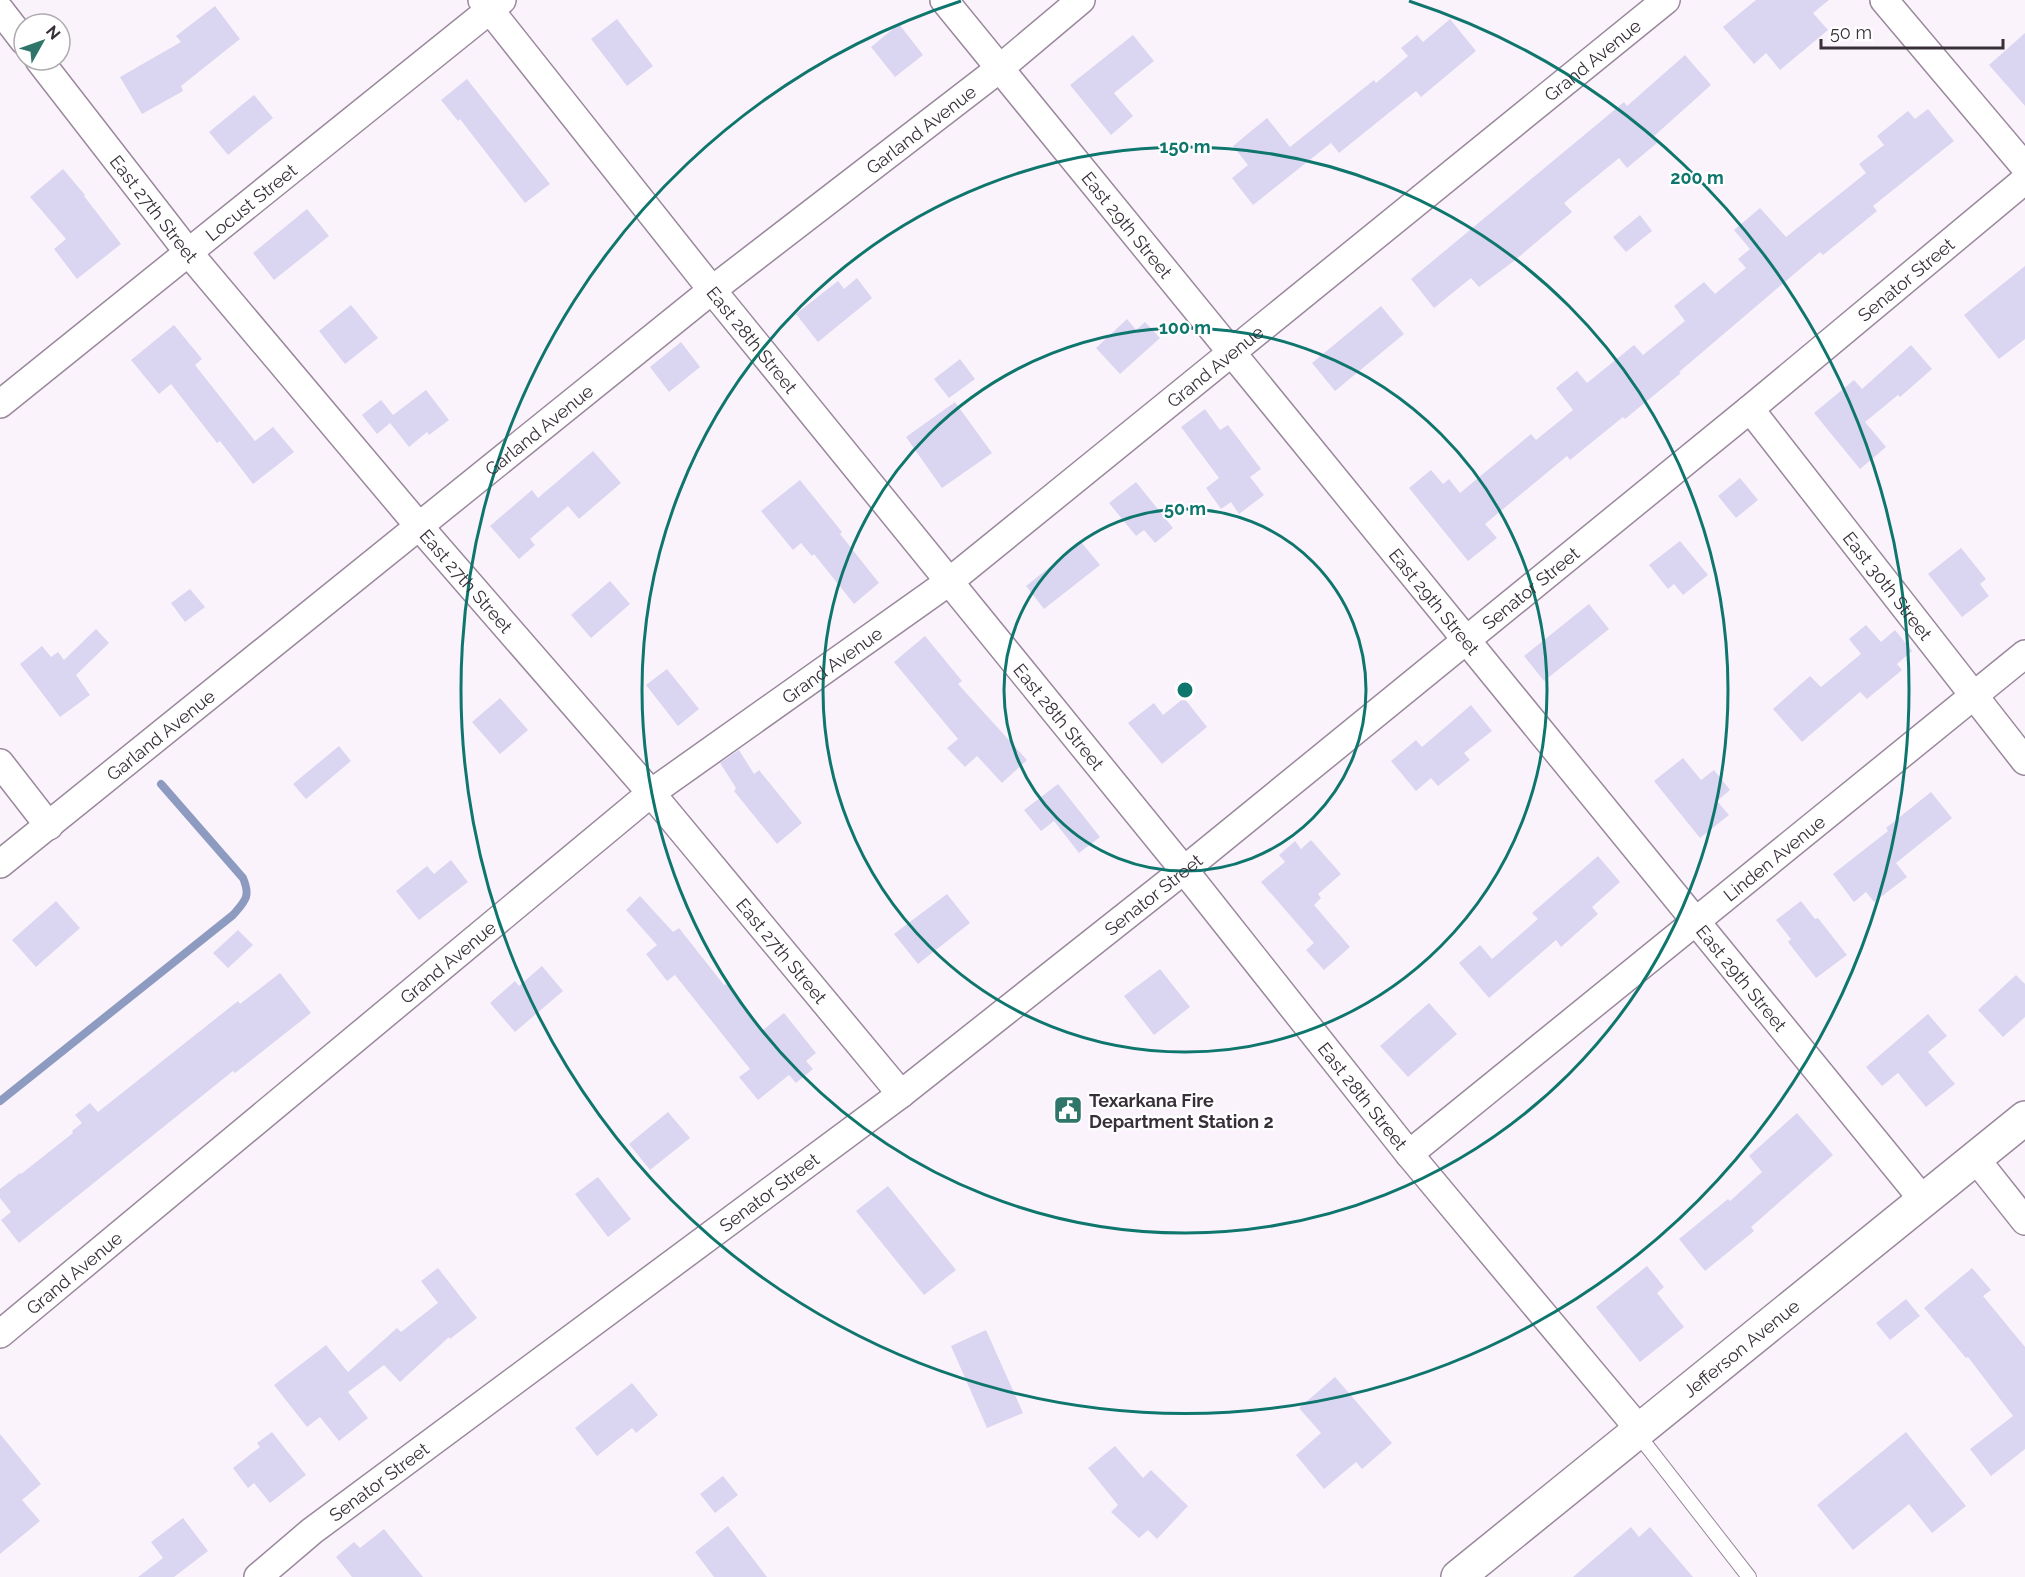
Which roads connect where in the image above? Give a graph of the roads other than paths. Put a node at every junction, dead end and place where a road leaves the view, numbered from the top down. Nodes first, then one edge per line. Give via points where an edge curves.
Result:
1 (944, 0) edge
2 (1081, 0) edge
3 (1666, 0) edge
4 (1884, 0) edge
5 (492, 3) edge
6 (0, 10) edge
7 (12, 26) edge
8 (999, 69) junction
9 (48, 72) edge
10 (2025, 167) edge
11 (2025, 180) edge
12 (188, 252) junction
13 (712, 290) junction
14 (1230, 353) junction
15 (0, 404) edge
16 (1750, 409) junction
17 (418, 525) junction
18 (950, 581) junction
19 (1465, 639) junction
20 (2025, 654) edge
21 (1973, 695) junction
22 (2025, 761) edge
23 (0, 763) edge
24 (651, 793) junction
25 (49, 826) junction
26 (0, 864) edge
27 (1184, 870) junction
28 (1696, 920) junction
29 (901, 1094) junction
30 (2025, 1118) edge
31 (1410, 1154) junction
32 (1975, 1158) junction
33 (1924, 1201) junction
34 (2025, 1221) edge
35 (0, 1334) edge
36 (1637, 1431) junction
37 (258, 1577) edge
38 (1458, 1577) edge
39 (1749, 1577) edge

1 - 8 street, East 29th Street
2 - 8 street, Garland Avenue
3 - 14 street, Grand Avenue
4 - 10 street
5 - 12 street, Locust Street
5 - 13 street, East 28th Street
6 - 7 street
8 - 13 street, Garland Avenue
8 - 14 street, East 29th Street
9 - 12 street, East 27th Street
11 - 16 street, Senator Street
12 - 15 street, Locust Street
12 - 17 street, East 27th Street
13 - 17 street, Garland Avenue
13 - 18 street, East 28th Street
14 - 18 street, Grand Avenue
14 - 19 street, East 29th Street
16 - 19 street, Senator Street
16 - 21 street, East 30th Street
17 - 24 street, East 27th Street
17 - 25 street, Garland Avenue
18 - 24 street, Grand Avenue
18 - 27 street, East 28th Street
19 - 27 street, Senator Street
19 - 28 street, East 29th Street
20 - 21 street, Linden Avenue
21 - 22 street, East 30th Street
21 - 28 street, Linden Avenue
23 - 25 street
24 - 29 street, East 27th Street
24 - 35 street, Grand Avenue
25 - 26 street, Garland Avenue
27 - 29 street, Senator Street
27 - 31 street, East 28th Street
28 - 31 street, Linden Avenue
28 - 33 street, East 29th Street
29 - 37 street, Senator Street via 312,1531
30 - 32 main road, Jefferson Avenue
31 - 36 street, East 28th Street
32 - 33 main road, Jefferson Avenue
32 - 34 street
33 - 36 main road, Jefferson Avenue
36 - 38 main road, Jefferson Avenue
36 - 39 lane

